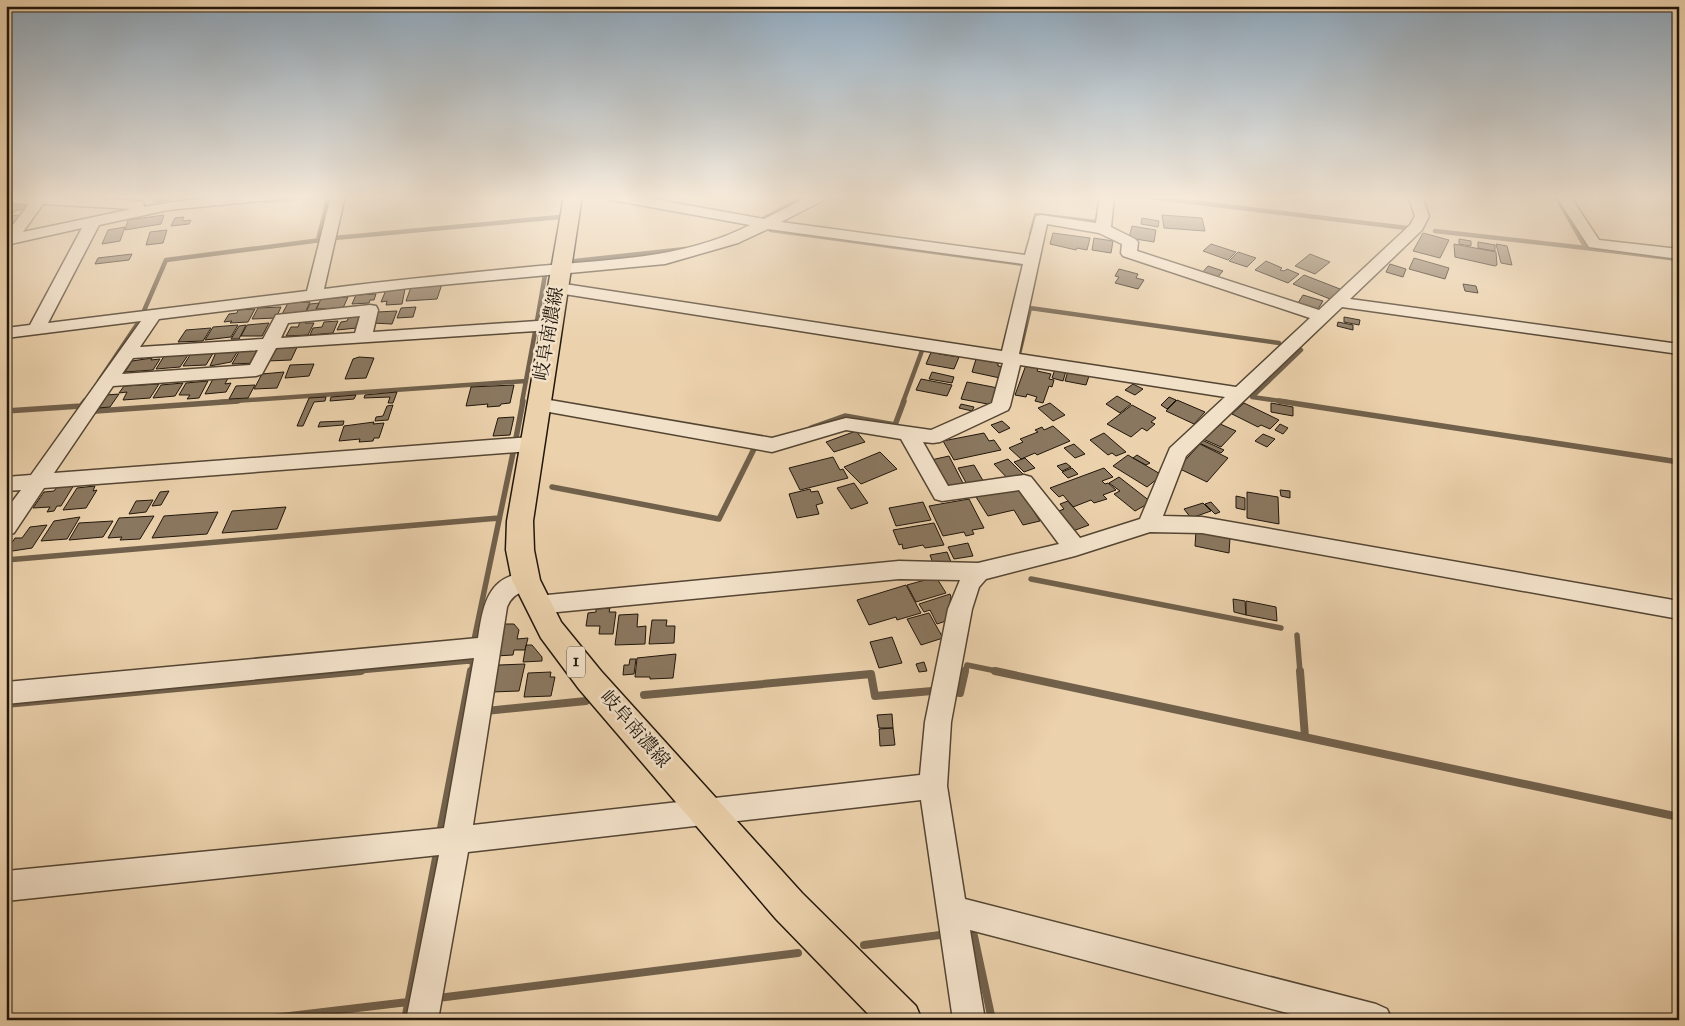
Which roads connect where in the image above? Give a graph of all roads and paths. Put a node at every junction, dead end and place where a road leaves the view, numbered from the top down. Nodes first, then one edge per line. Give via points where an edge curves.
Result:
1 (76, 244) edge
2 (326, 244) edge
3 (565, 244) edge
4 (719, 244) edge
5 (909, 244) edge
6 (1036, 244) edge
7 (1130, 244) edge
8 (1400, 244) edge
9 (1594, 244) edge
10 (1679, 254) edge
11 (1032, 261) junction
12 (560, 278) junction
13 (314, 295) junction
14 (1338, 300) junction
15 (152, 316) junction
16 (1321, 316) junction
17 (552, 325) junction
18 (36, 329) junction
19 (6, 333) edge
20 (362, 338) junction
21 (272, 344) junction
22 (1679, 349) edge
23 (127, 353) junction
24 (1011, 358) junction
25 (108, 381) junction
26 (1241, 394) junction
27 (538, 404) junction
28 (908, 433) junction
29 (531, 444) junction
30 (37, 482) junction
31 (6, 484) edge
32 (1149, 524) junction
33 (6, 527) edge
34 (1075, 548) junction
35 (978, 572) junction
36 (532, 592) junction
37 (1679, 610) edge
38 (488, 647) junction
39 (6, 693) edge
40 (933, 786) junction
41 (706, 812) junction
42 (456, 840) junction
43 (6, 886) edge
44 (954, 916) junction
45 (422, 1020) edge
46 (902, 1020) edge
47 (969, 1020) edge
48 (1376, 1020) edge

1 - 18 street
2 - 13 street
3 - 12 main road, 岐阜南濃線 / 1
4 - 12 street via 665,259
5 - 11 street
6 - 11 street
7 - 16 street via 1129,253
8 - 14 street
9 - 10 street
11 - 24 street
12 - 13 street via 409,283
12 - 17 main road, 岐阜南濃線 / 1
12 - 24 street
13 - 15 street
14 - 16 street
14 - 22 street via 1361,306
15 - 18 street
15 - 23 street
16 - 26 street
17 - 20 street
17 - 27 main road, 岐阜南濃線 / 1
18 - 19 street
20 - 21 street
20 - 21 street via 370,310 282,320
21 - 23 street
21 - 25 street via 256,370
23 - 25 street
24 - 26 street
24 - 28 street via 1001,406 933,437
25 - 30 street
26 - 32 street via 1177,454
27 - 28 street via 772,446 846,424
27 - 29 main road, 岐阜南濃線 / 1
28 - 34 street via 942,494 1024,482
29 - 30 street
29 - 36 main road, 岐阜南濃線 / 1 via 520,522 520,550
30 - 31 street
30 - 33 street
32 - 34 street
32 - 37 street via 1202,525
34 - 35 street
35 - 36 street via 898,570
35 - 40 street via 969,584 960,609 938,722
36 - 38 street via 512,584 500,594
36 - 41 main road, 岐阜南濃線 / 1 via 551,630 590,680
38 - 39 street
38 - 42 street
40 - 41 street
40 - 44 street
41 - 42 street
41 - 46 main road, 岐阜南濃線 / 1 via 790,906
42 - 43 street
42 - 45 street
44 - 47 street
44 - 48 street via 968,914

